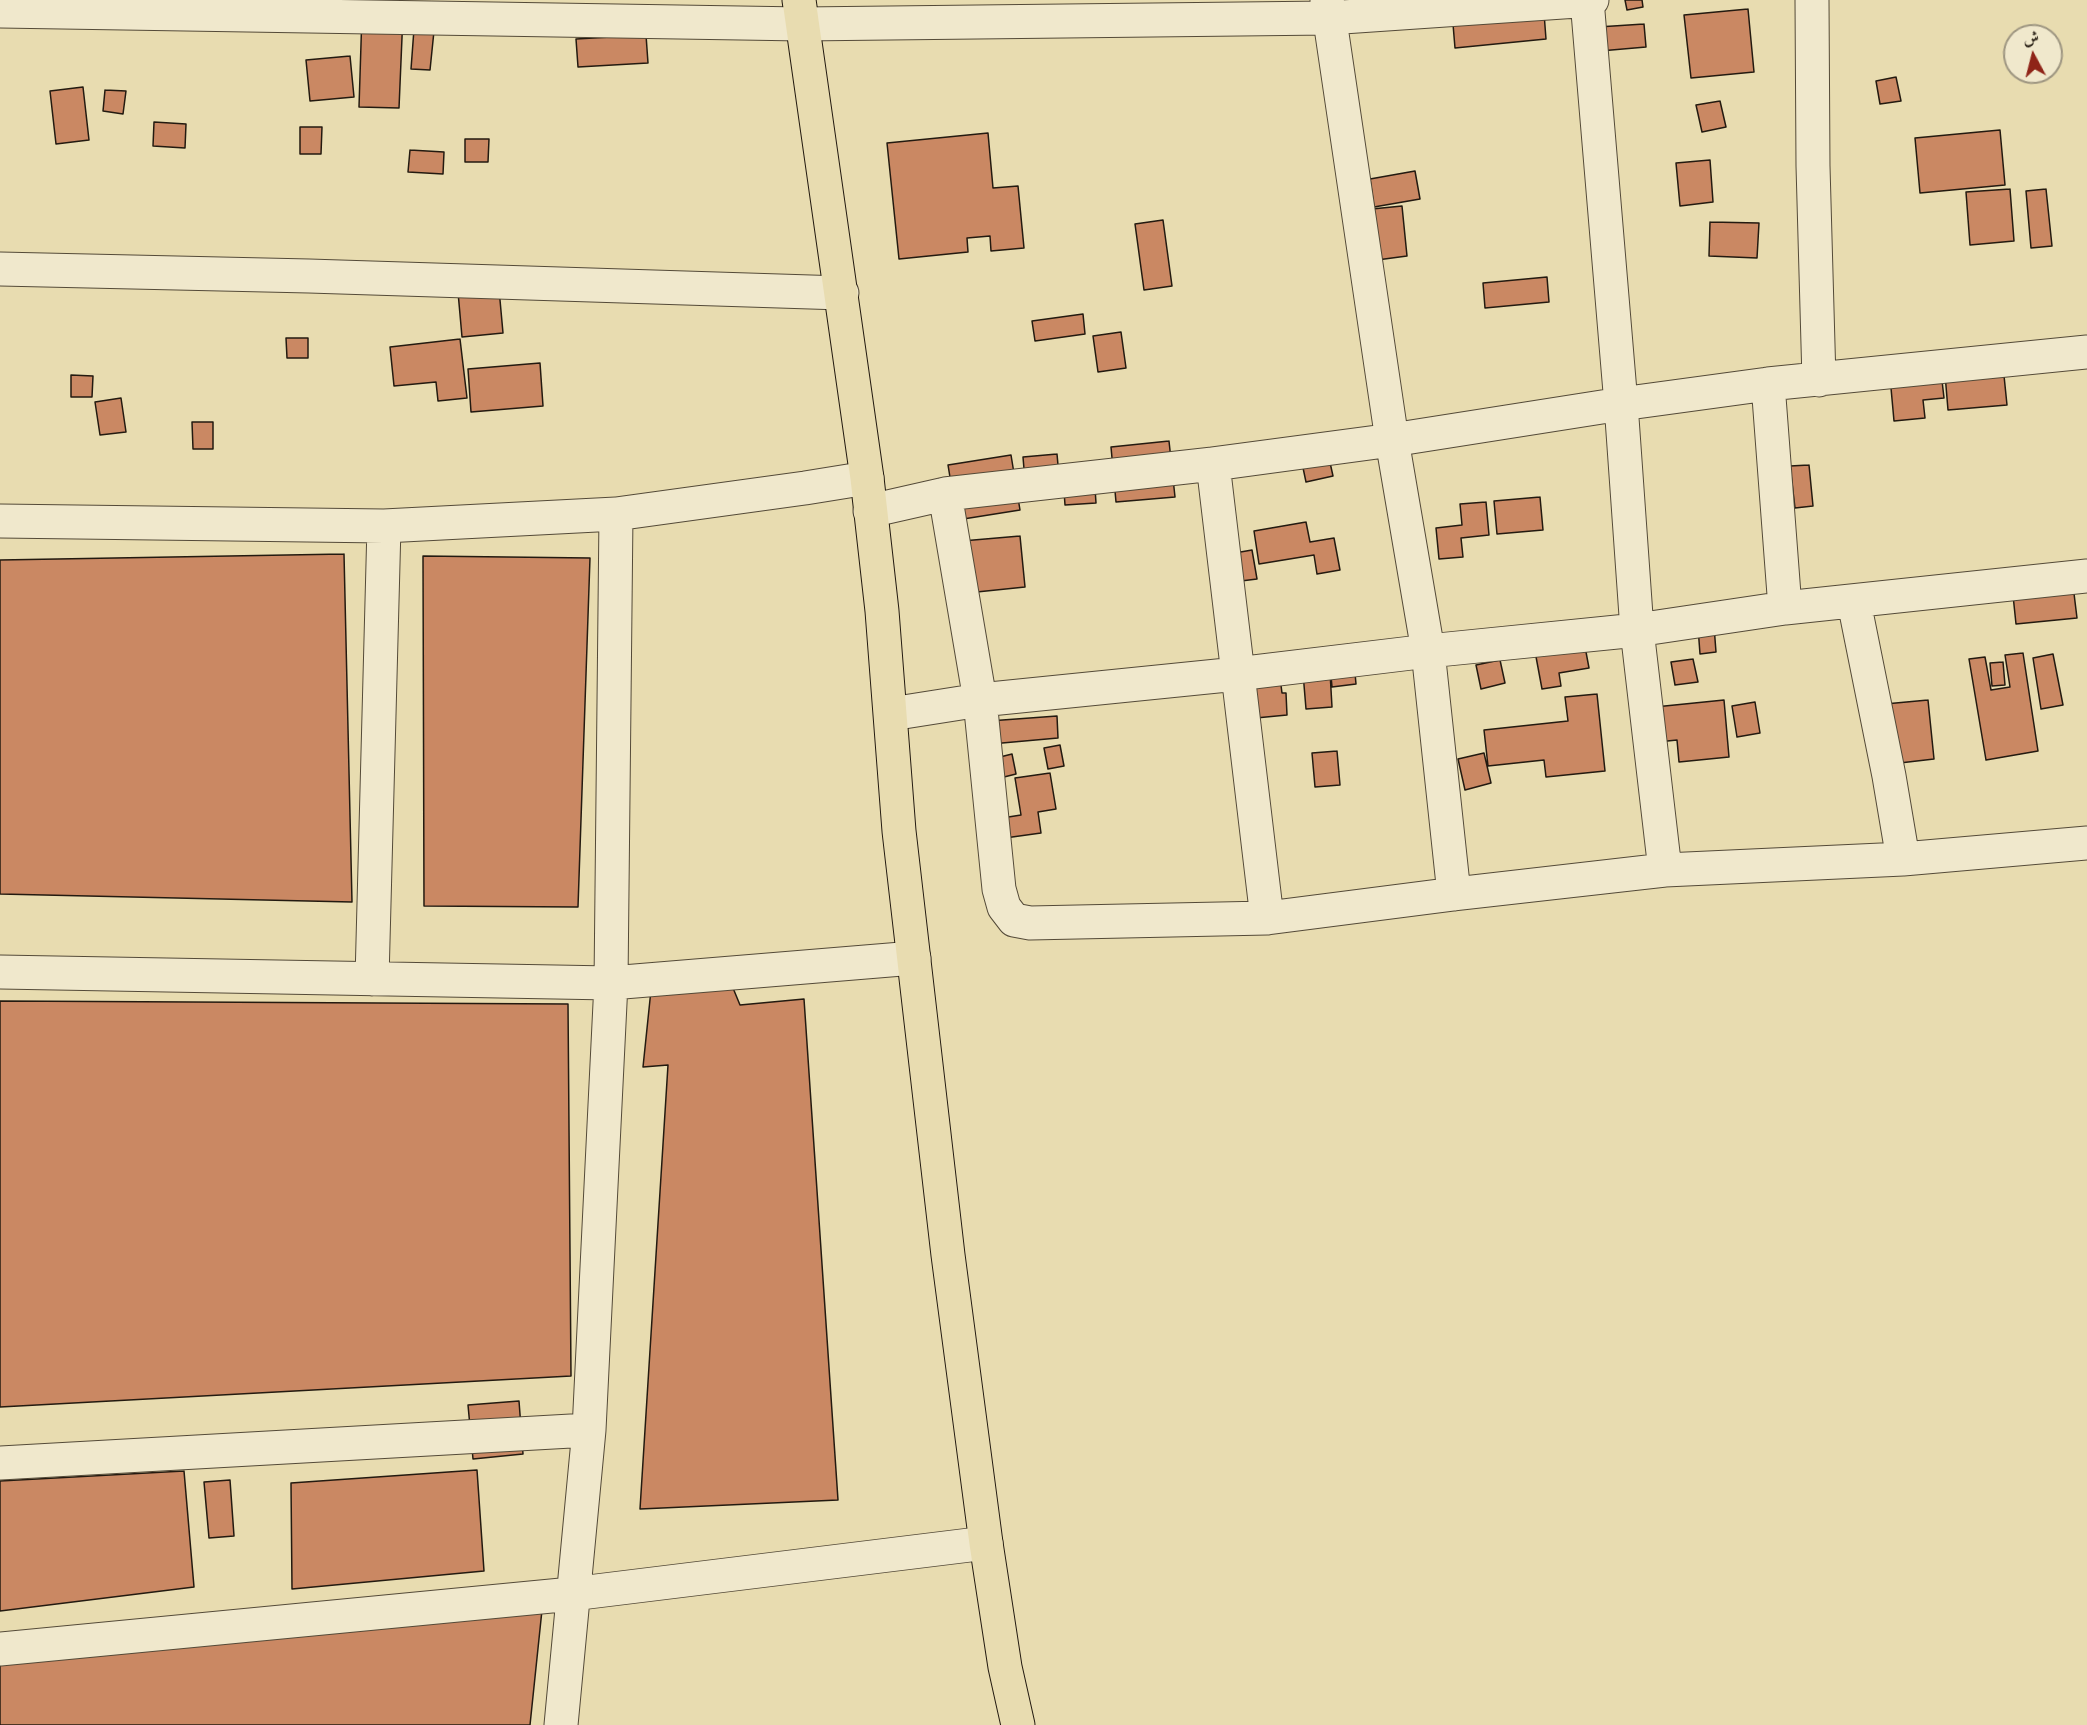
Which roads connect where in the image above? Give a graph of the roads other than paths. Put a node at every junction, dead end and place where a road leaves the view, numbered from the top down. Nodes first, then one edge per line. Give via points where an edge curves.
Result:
1 (1587, 0) edge
2 (1592, 0) edge
3 (1812, 0) edge
4 (330, 8) edge
5 (1328, 9) edge
6 (0, 11) edge
7 (801, 12) edge
8 (0, 269) edge
9 (842, 293) junction
10 (2087, 352) edge
11 (1819, 380) junction
12 (1768, 384) junction
13 (1621, 404) junction
14 (1392, 440) junction
15 (1213, 464) junction
16 (867, 478) junction
17 (945, 494) junction
18 (870, 511) junction
19 (616, 513) junction
20 (0, 521) edge
21 (384, 526) junction
22 (2087, 576) edge
23 (1854, 602) junction
24 (1785, 608) junction
25 (1637, 630) junction
26 (1428, 651) junction
27 (1237, 674) junction
28 (980, 700) junction
29 (891, 714) junction
30 (2087, 843) edge
31 (1903, 859) junction
32 (1665, 870) junction
33 (1454, 894) junction
34 (1267, 918) junction
35 (914, 958) junction
36 (0, 972) edge
37 (372, 979) junction
38 (611, 983) junction
39 (589, 1430) junction
40 (0, 1463) edge
41 (986, 1543) junction
42 (572, 1594) junction
43 (0, 1649) edge
44 (561, 1725) edge
45 (1018, 1725) edge

1 - 2 street
1 - 5 street
1 - 13 street
3 - 11 street
4 - 6 street
4 - 7 street
5 - 7 street
5 - 14 street
7 - 9 main road
8 - 9 street
9 - 16 main road
10 - 11 street
11 - 12 street
12 - 13 street
12 - 24 street
13 - 14 street
13 - 25 street
14 - 15 street
14 - 26 street
15 - 17 street
15 - 27 street
16 - 18 main road
16 - 19 street
17 - 18 street
17 - 28 street
18 - 29 main road
19 - 21 street
19 - 38 street
20 - 21 street
21 - 37 street
22 - 23 street
23 - 24 street
23 - 31 street
24 - 25 street
25 - 26 street
25 - 32 street
26 - 27 street
26 - 33 street
27 - 28 street
27 - 34 street
28 - 29 street
28 - 34 street via 999,889 1004,908 1014,920 1030,923
29 - 35 main road via 899,831
30 - 31 street
31 - 32 street
32 - 33 street
33 - 34 street
35 - 38 street
35 - 41 main road
36 - 37 street
37 - 38 street
38 - 39 street
39 - 40 street
39 - 42 street
41 - 42 street
41 - 45 main road
42 - 43 street
42 - 44 street

